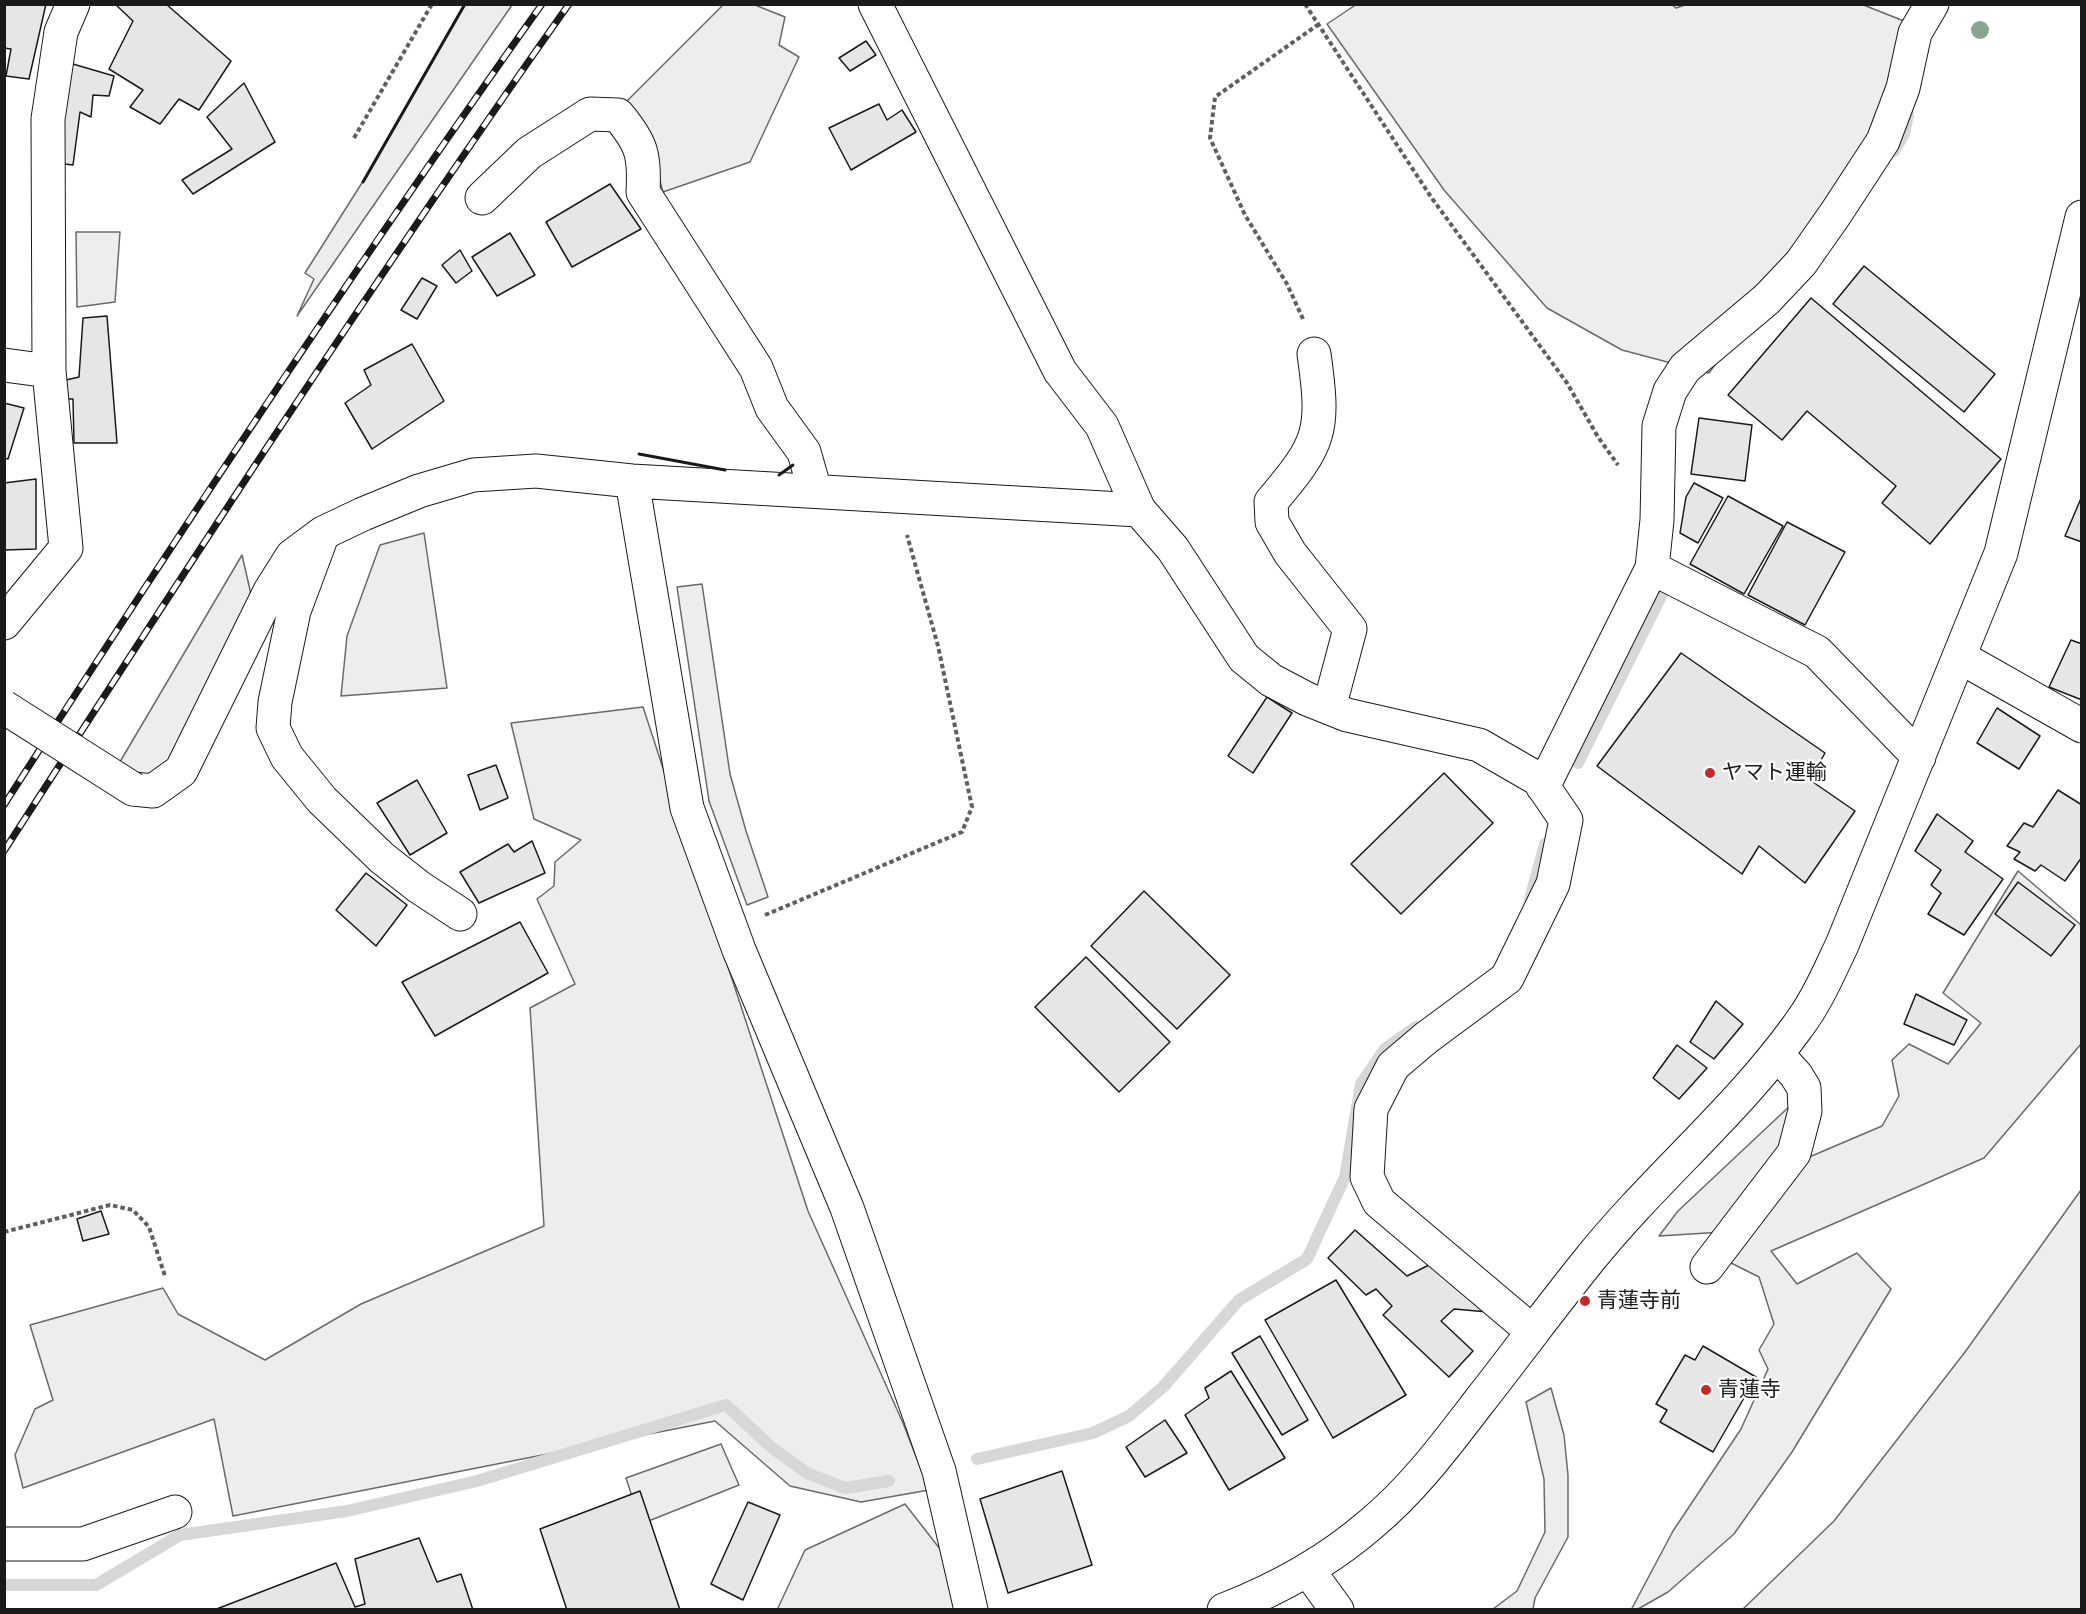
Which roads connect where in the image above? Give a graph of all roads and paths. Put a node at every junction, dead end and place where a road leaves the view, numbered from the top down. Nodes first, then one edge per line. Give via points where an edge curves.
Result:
1 (74, 4) edge
2 (432, 4) edge
3 (875, 4) edge
4 (1305, 4) edge
5 (1932, 4) edge
6 (1318, 24) junction
7 (354, 138) dead end
8 (482, 198) dead end
9 (2082, 217) edge
10 (1314, 354) joint
11 (4, 365) edge
12 (49, 371) junction
13 (1624, 473) dead end
14 (632, 481) junction
15 (815, 491) junction
16 (896, 496) junction
17 (1139, 510) junction
18 (323, 534) junction
19 (1652, 568) junction
20 (4, 623) edge
21 (1960, 657) junction
22 (4, 707) edge
23 (1329, 708) junction
24 (2082, 726) edge
25 (1919, 757) junction
26 (1543, 787) junction
27 (460, 914) dead end
28 (732, 929) junction
29 (1777, 1054) junction
30 (4, 1232) edge
31 (1707, 1267) dead end
32 (165, 1276) dead end
33 (1533, 1332) junction
34 (175, 1512) dead end
35 (4, 1544) edge
36 (1308, 1570) junction
37 (971, 1610) edge
38 (1224, 1610) edge
39 (1337, 1610) edge

1 - 12 street via 61,32 48,119
2 - 7 path
3 - 17 street via 1060,371 1102,426
4 - 6 path
5 - 19 street via 1915,33 1903,88 1883,141 1836,213 1801,263 1767,299 1685,368 1670,392 1659,426 1658,520
6 - 10 path via 1215,98 1209,138 1245,215 1287,284 1303,317
6 - 13 path via 1431,197 1567,383
8 - 15 street via 529,153 590,114 618,115 637,139 644,165 644,192 756,368 772,408 804,452
9 - 21 street via 2001,553
10 - 23 street via 1320,396 1317,435 1305,462 1271,502 1272,522 1290,553 1350,628
11 - 12 street
12 - 20 street via 66,548
14 - 15 street
14 - 18 street via 536,471 473,475 419,491
14 - 28 street via 687,807
15 - 16 street
16 - 17 street
16 - 28 path via 938,646 972,807 962,832
17 - 23 street via 1173,549 1244,658 1271,680
18 - 22 street, bridge via 292,556 270,591 181,771 153,791 133,789
18 - 27 street via 294,611 274,702 273,728 287,757 331,808 382,858
19 - 25 street via 1817,652
19 - 26 street
21 - 24 street
21 - 25 street
23 - 26 street via 1479,745 1538,779
25 - 29 street via 1825,982
26 - 33 street via 1566,820 1553,885 1533,930 1507,978 1393,1066 1371,1109 1367,1177 1379,1202
28 - 37 street via 847,1208 939,1471
29 - 31 street via 1804,1088 1805,1111 1794,1154
29 - 33 street via 1648,1191
30 - 32 path via 110,1205 133,1210 149,1227
33 - 36 street via 1409,1490 1343,1547
34 - 35 street via 83,1544
36 - 38 street
36 - 39 street

